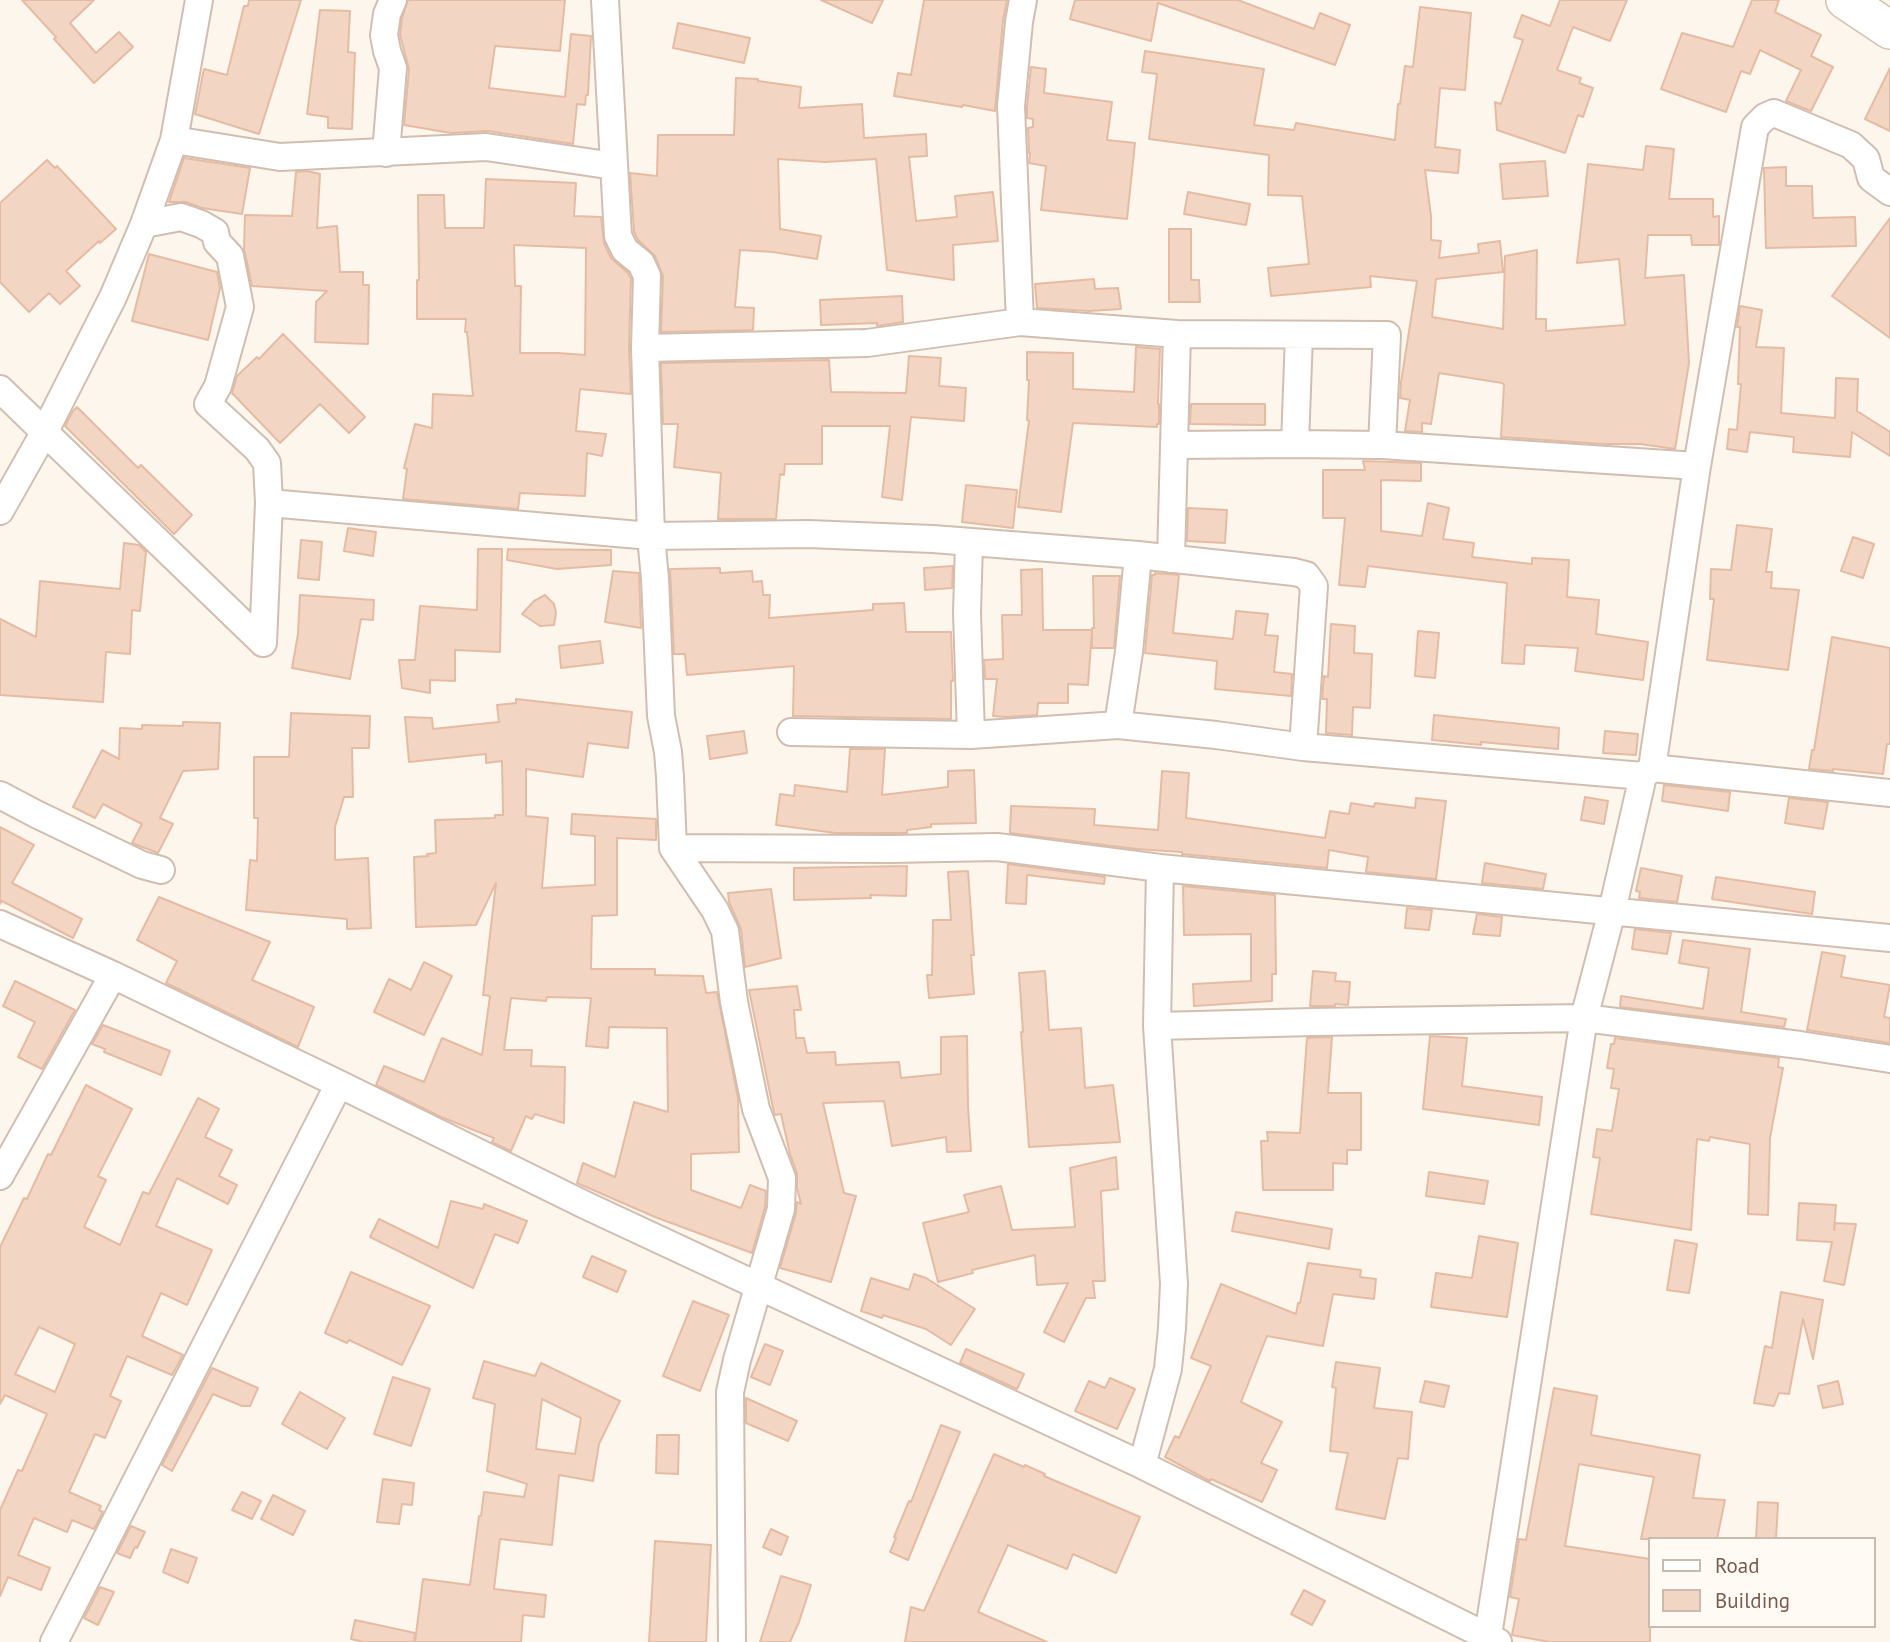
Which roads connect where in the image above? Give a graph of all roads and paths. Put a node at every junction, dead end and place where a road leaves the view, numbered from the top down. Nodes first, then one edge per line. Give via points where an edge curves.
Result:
1 (199, 0) edge
2 (393, 0) edge
3 (605, 0) edge
4 (1023, 0) edge
5 (1845, 0) edge
6 (1890, 30) edge
7 (174, 140) junction
8 (386, 153) junction
9 (614, 166) junction
10 (1890, 192) edge
11 (144, 224) junction
12 (1020, 322) junction
13 (1177, 334) junction
14 (1299, 335) junction
15 (645, 348) junction
16 (0, 389) edge
17 (44, 433) junction
18 (1295, 443) junction
19 (1174, 445) junction
20 (1382, 445) junction
21 (1698, 466) junction
22 (269, 503) junction
23 (0, 511) edge
24 (651, 536) junction
25 (969, 542) junction
26 (1138, 555) junction
27 (1171, 559) junction
28 (1118, 725) junction
29 (791, 732) dead end
30 (971, 736) junction
31 (1304, 747) junction
32 (1647, 772) junction
33 (1890, 793) edge
34 (0, 795) edge
35 (673, 848) junction
36 (1160, 868) junction
37 (162, 870) dead end
38 (1612, 911) junction
39 (0, 924) edge
40 (1890, 937) edge
41 (113, 975) junction
42 (1584, 1018) junction
43 (1157, 1026) junction
44 (1890, 1059) edge
45 (339, 1084) junction
46 (0, 1176) edge
47 (758, 1286) junction
48 (1142, 1465) junction
49 (1491, 1640) edge
50 (54, 1642) edge
51 (732, 1642) edge

1 - 7 street
2 - 8 street via 384,35 393,68
3 - 9 street
4 - 12 street via 1011,106
5 - 6 main road
7 - 8 street via 280,157
7 - 11 street
8 - 9 street via 486,147
9 - 15 street via 618,236 647,276
10 - 21 street via 1871,178 1866,159 1851,145 1774,113 1755,127
11 - 17 street via 113,298
11 - 22 street via 181,217 201,224 215,232 217,242 230,256 240,307 218,386 208,404 268,463
12 - 13 street
12 - 15 street via 867,343
13 - 14 street
13 - 19 street
14 - 18 street
14 - 20 street via 1387,335
15 - 24 street
16 - 17 street
17 - 22 street via 263,643
17 - 23 street
18 - 19 street
18 - 20 street
19 - 27 street
20 - 21 street
21 - 32 street
22 - 24 street
24 - 25 street via 808,534
24 - 35 street via 660,716 670,777
25 - 26 street
25 - 30 street
26 - 27 street
26 - 28 street
27 - 31 street via 1294,572 1306,575 1314,586
28 - 30 street
28 - 31 street
29 - 30 street
31 - 32 street
32 - 33 street
32 - 38 street
34 - 37 street
35 - 36 street via 998,847
35 - 47 street via 725,931 756,1109 782,1178 781,1209
36 - 38 street
36 - 43 street
38 - 40 street
38 - 42 street
39 - 41 street
41 - 45 street
41 - 46 street
42 - 43 street
42 - 44 street
42 - 49 street
43 - 48 street via 1174,1284 1168,1369
45 - 47 street
45 - 50 street
47 - 48 street
47 - 51 street via 730,1392
48 - 49 street

